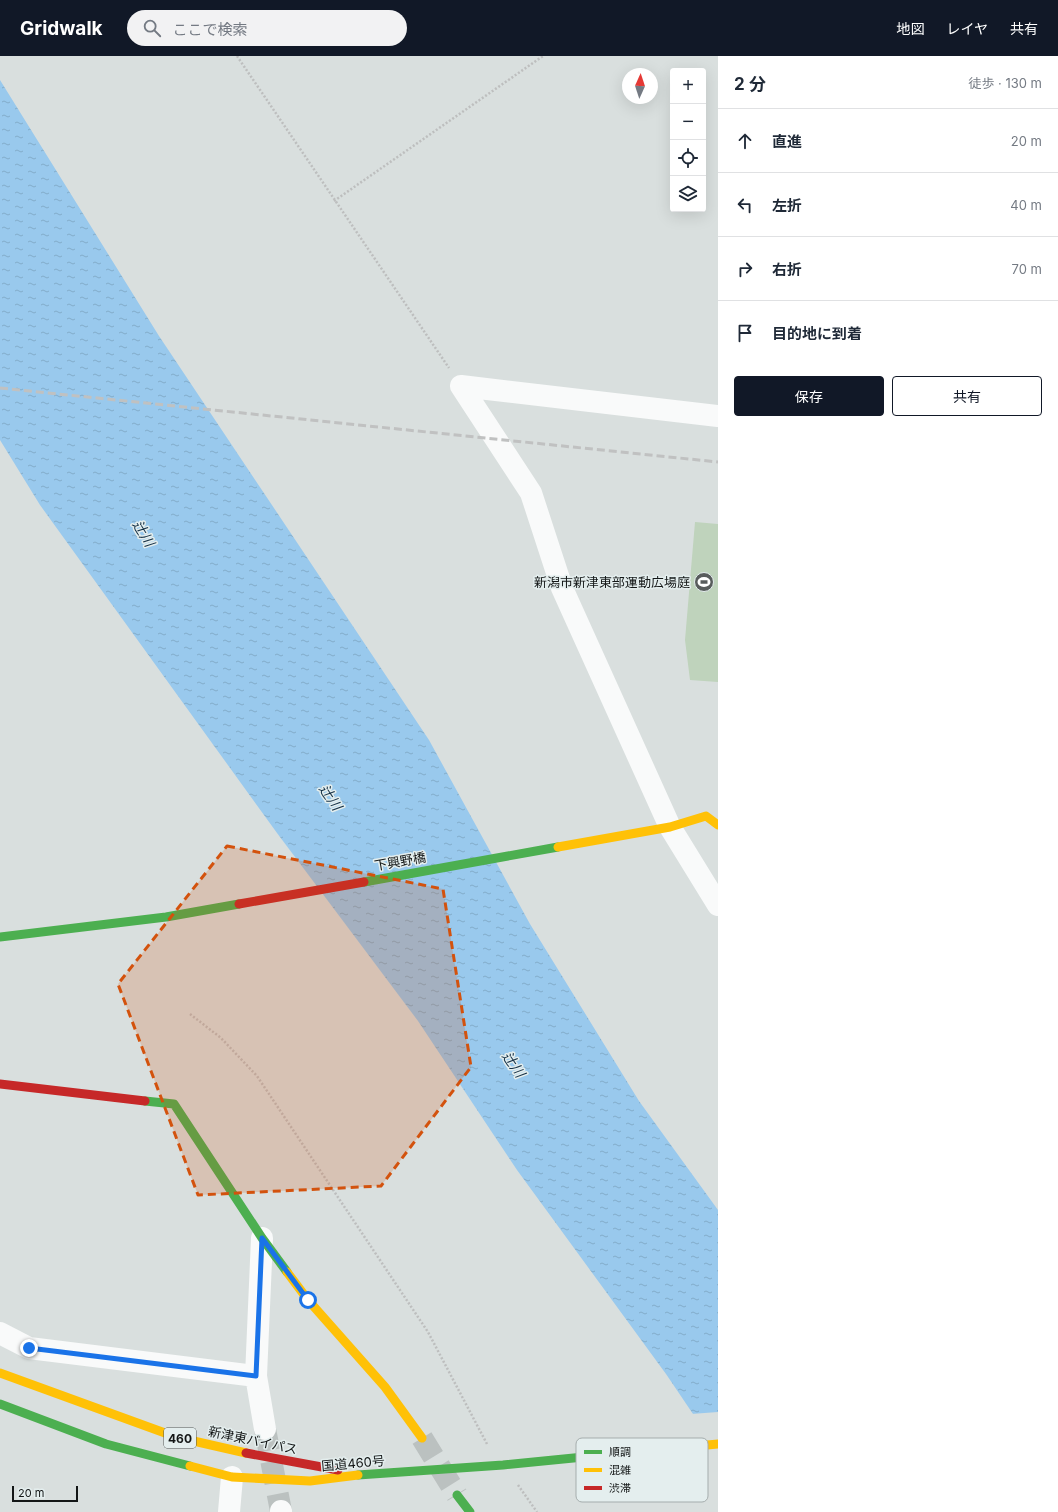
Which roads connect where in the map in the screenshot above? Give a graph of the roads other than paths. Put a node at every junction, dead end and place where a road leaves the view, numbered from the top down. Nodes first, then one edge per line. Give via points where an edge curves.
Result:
1 (718, 416) edge
2 (718, 825) edge
3 (670, 827) junction
4 (718, 905) edge
5 (0, 937) edge
6 (0, 1084) edge
7 (262, 1238) junction
8 (0, 1333) edge
9 (0, 1373) edge
10 (256, 1376) junction
11 (0, 1404) edge
12 (265, 1429) tunnel mouth
13 (422, 1438) tunnel mouth
14 (718, 1444) edge
15 (708, 1445) edge
16 (576, 1457) edge
17 (367, 1474) junction
18 (232, 1477) junction
19 (457, 1495) tunnel mouth
20 (229, 1512) edge
21 (470, 1512) edge

1 - 3 street via 461,386 531,493 562,588
2 - 3 main road, 下興野橋 via 706,816
3 - 4 street
3 - 5 main road, 下興野橋 via 166,917
6 - 7 main road via 174,1104
7 - 10 street
7 - 13 main road via 308,1300 385,1386
8 - 10 street via 29,1348
9 - 17 main road, 新津東バイパス / 460 via 176,1437 232,1451
10 - 12 street
11 - 18 main road, 国道460号 / 460 via 106,1444
14 - 15 main road, 国道460号 / 460
16 - 17 main road, 国道460号 / 460
17 - 18 main road, 国道460号 / 460 via 310,1480
18 - 20 street
19 - 21 main road

